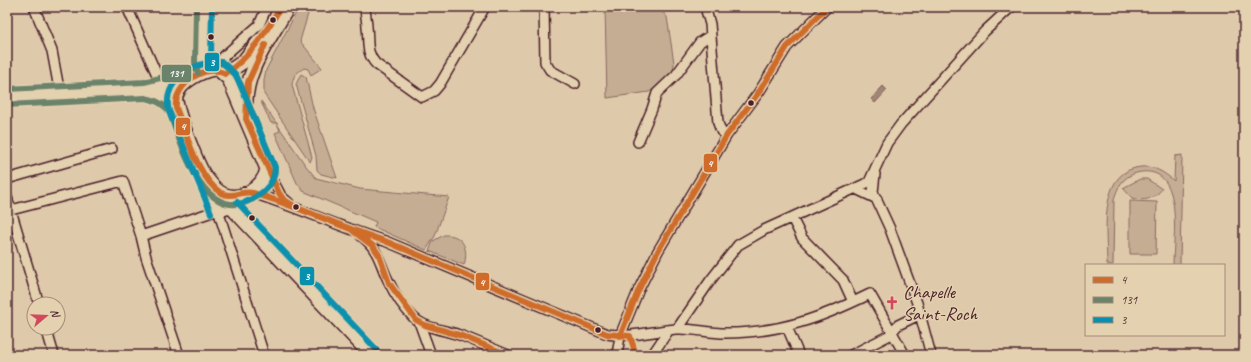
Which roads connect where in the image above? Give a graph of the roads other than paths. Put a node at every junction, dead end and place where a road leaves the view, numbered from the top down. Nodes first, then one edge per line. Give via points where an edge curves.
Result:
1 (34, 7) edge
2 (127, 7) edge
3 (204, 7) edge
4 (267, 7) edge
5 (282, 7) edge
6 (288, 7) edge
7 (365, 7) edge
8 (485, 7) edge
9 (544, 7) edge
10 (705, 7) edge
11 (827, 7) edge
12 (1011, 7) edge
13 (711, 35) junction
14 (206, 71) junction
15 (222, 72) junction
16 (575, 84) dead end
17 (160, 89) junction
18 (60, 94) junction
19 (7, 97) edge
20 (176, 108) junction
21 (246, 119) junction
22 (727, 135) junction
23 (638, 142) dead end
24 (112, 149) dead end
25 (267, 169) junction
26 (876, 169) junction
27 (203, 174) junction
28 (7, 179) edge
29 (856, 189) junction
30 (243, 194) junction
31 (7, 197) edge
32 (877, 200) junction
33 (294, 206) junction
34 (224, 208) junction
35 (11, 210) junction
36 (792, 218) junction
37 (353, 231) junction
38 (141, 236) junction
39 (385, 241) junction
40 (379, 255) junction
41 (37, 296) edge
42 (854, 302) junction
43 (921, 314) junction
44 (419, 322) junction
45 (787, 327) junction
46 (673, 330) junction
47 (893, 331) junction
48 (48, 336) edge
49 (620, 336) junction
50 (53, 355) edge
51 (179, 355) edge
52 (264, 355) edge
53 (371, 355) edge
54 (432, 355) edge
55 (508, 355) edge
56 (617, 355) edge
57 (652, 355) edge
58 (799, 355) edge
59 (851, 355) edge
60 (905, 355) edge
61 (930, 355) edge

1 - 18 street via 52,51
2 - 17 street via 157,75
3 - 14 street via 203,61
4 - 15 street via 259,25 224,56
5 - 15 main road via 249,56 237,67
6 - 21 main road via 274,27 250,74 246,94
7 - 8 street via 367,46 371,58 422,97 440,84
9 - 16 street via 545,62 550,70
10 - 13 street
11 - 22 street via 786,48 759,92
12 - 26 street via 985,31 901,124
13 - 22 street via 718,123
13 - 23 street via 700,42 676,75 657,93
14 - 15 main road
14 - 17 main road
14 - 20 main road via 180,87 175,96
15 - 21 main road via 229,79
17 - 18 main road
17 - 20 main road
18 - 19 main road
20 - 27 main road
21 - 25 main road
22 - 49 street via 655,258
24 - 28 street
25 - 30 main road via 262,183 256,189
25 - 33 street via 281,196
26 - 29 street via 869,182
26 - 32 street via 873,184
27 - 30 main road via 221,193 228,196
27 - 34 main road
29 - 32 street
29 - 36 street
30 - 33 street
30 - 34 main road
31 - 35 street
32 - 43 street
33 - 37 street
34 - 38 street
34 - 52 street
34 - 53 main road
35 - 38 street via 123,181
35 - 41 street
36 - 42 street via 802,238 843,280
36 - 46 street via 734,248
37 - 39 street
37 - 40 street via 370,242
38 - 51 street via 151,274
39 - 40 street
39 - 49 street via 607,334
40 - 44 street via 389,283
42 - 45 street
42 - 47 street via 870,294
43 - 47 street via 898,325
43 - 61 street
44 - 54 street
44 - 55 street
45 - 46 street via 726,333
45 - 58 street
46 - 49 street
46 - 57 street
47 - 59 street
47 - 60 street
48 - 50 street
49 - 56 street

